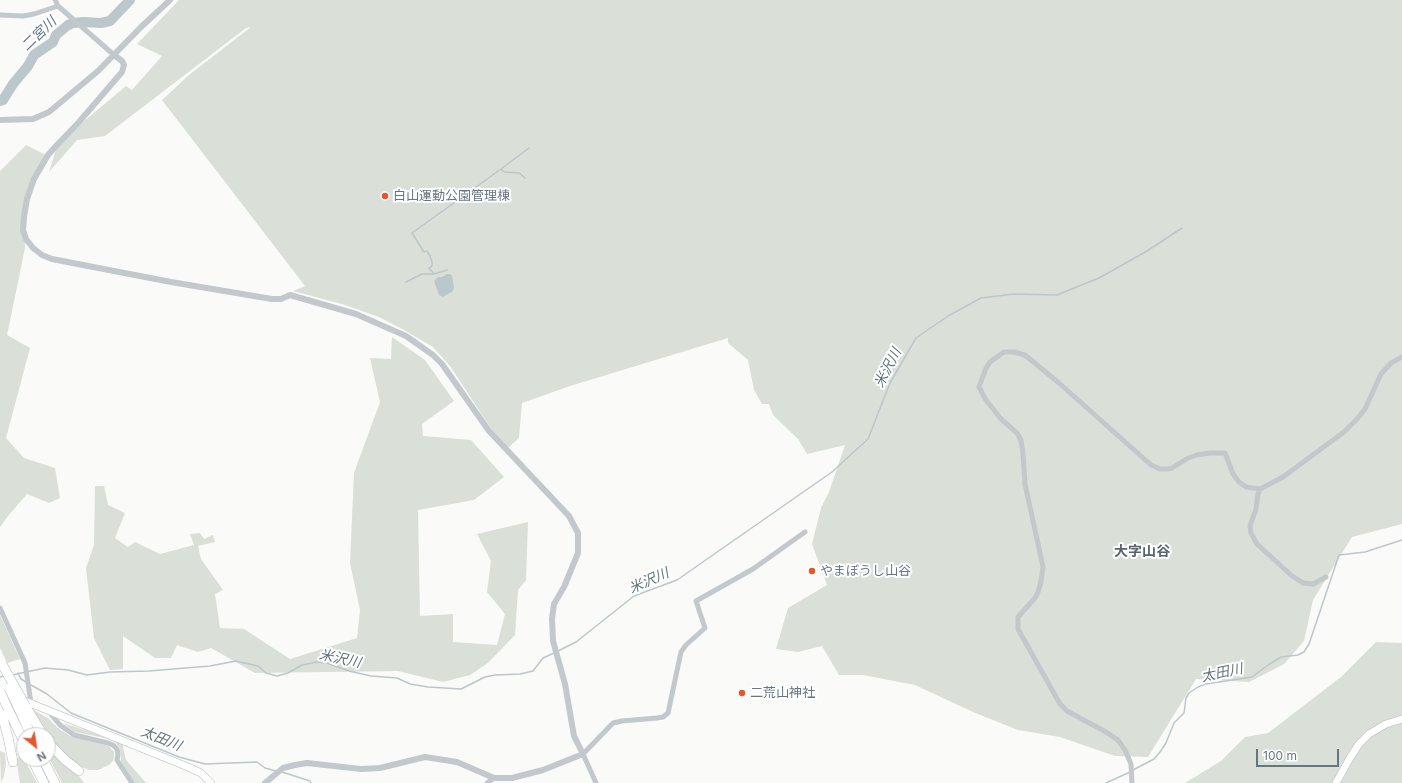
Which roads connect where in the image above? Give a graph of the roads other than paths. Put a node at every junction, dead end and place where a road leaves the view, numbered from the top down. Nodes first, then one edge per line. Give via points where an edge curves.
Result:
1 (55, 0) edge
2 (170, 0) edge
3 (58, 6) junction
4 (0, 14) edge
5 (114, 55) junction
6 (0, 120) edge
7 (1402, 357) edge
8 (1260, 489) junction
9 (805, 532) dead end
10 (1326, 577) dead end
11 (0, 608) edge
12 (1, 664) edge
13 (0, 691) edge
14 (25, 706) junction
15 (3, 708) edge
16 (48, 711) junction
17 (1402, 719) edge
18 (29, 727) edge
19 (38, 727) edge
20 (16, 729) edge
21 (56, 750) edge
22 (582, 754) junction
23 (13, 762) dead end
24 (36, 767) edge
25 (47, 767) edge
26 (79, 771) dead end
27 (494, 778) junction
28 (44, 783) edge
29 (55, 783) edge
30 (132, 783) edge
31 (211, 783) edge
32 (265, 783) edge
33 (487, 783) edge
34 (596, 783) edge
35 (1132, 783) edge
36 (1336, 783) edge

1 - 3 street
2 - 5 street
3 - 4 street via 23,16
3 - 5 street
5 - 6 street via 49,112 33,120
5 - 22 street via 124,65 122,72 52,150 34,179 24,217 23,230 26,239 42,256 60,260 245,295 272,299 290,295 318,302 356,314 406,336 433,355 489,431 569,516 578,533 578,553 554,604 552,619 553,640 565,684 574,736
7 - 8 street via 1391,363 1381,374 1358,419 1283,477
8 - 10 street via 1250,526 1257,544 1290,575 1303,583 1313,584
8 - 35 street via 1246,487 1239,482 1233,474 1226,453 1197,455 1167,469 1151,465 1025,354 1004,352 986,368 979,387 1001,419 1021,440 1025,484 1043,567 1038,592 1018,617 1018,629 1060,704 1067,711 1118,740 1131,764
9 - 22 street via 753,569 696,601 705,628 681,652 668,713 663,717 613,723
11 - 14 street via 25,663
12 - 14 highway, bridge
13 - 14 main road
13 - 15 highway, bridge
14 - 16 main road
14 - 18 highway
14 - 19 highway
15 - 20 highway
15 - 23 highway
16 - 30 street via 60,725 74,735 113,745 117,750 117,760
16 - 31 main road via 188,767 201,773
17 - 36 main road via 1386,724 1369,734 1353,753
21 - 26 highway
22 - 27 street via 544,770 512,778
22 - 34 street
24 - 28 highway
25 - 29 highway
27 - 32 street via 457,762 425,757 380,768 295,765 283,768
27 - 33 street

